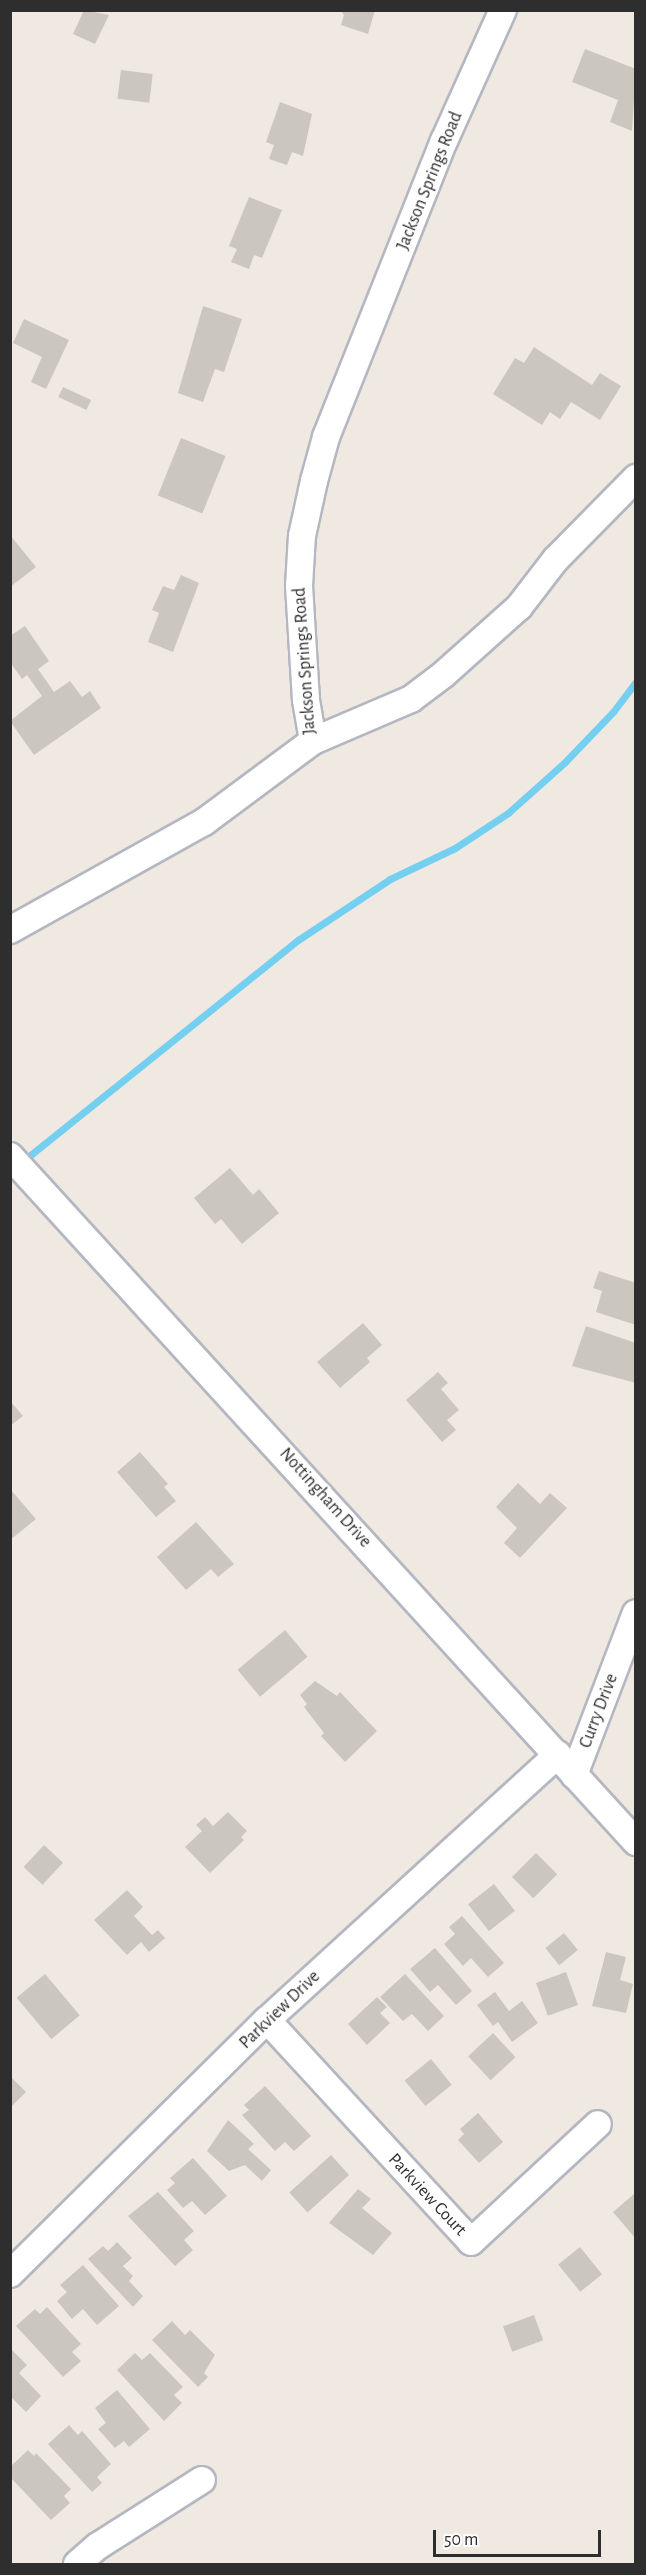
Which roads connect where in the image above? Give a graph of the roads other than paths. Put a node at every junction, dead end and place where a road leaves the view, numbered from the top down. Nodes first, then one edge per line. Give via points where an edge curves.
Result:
1 (503, 10) edge
2 (636, 478) edge
3 (313, 741) junction
4 (10, 930) edge
5 (10, 1156) edge
6 (636, 1613) edge
7 (558, 1754) junction
8 (574, 1775) junction
9 (636, 1842) edge
10 (267, 2020) junction
11 (598, 2124) dead end
12 (10, 2274) edge
13 (202, 2480) dead end
14 (77, 2565) edge

1 - 3 street, Jackson Springs Road via 444,141 326,437 314,481 302,536 299,586 306,700
2 - 3 street via 563,551 519,607 444,674 411,699
3 - 4 street, Jackson Springs Road via 204,822
5 - 7 street, Nottingham Drive
6 - 8 street, Curry Drive
7 - 8 street, Nottingham Drive
7 - 10 street, Parkview Drive
8 - 9 street, Nottingham Drive
10 - 11 street, Parkview Court via 471,2242
10 - 12 street, Parkview Drive
13 - 14 street via 98,2546

